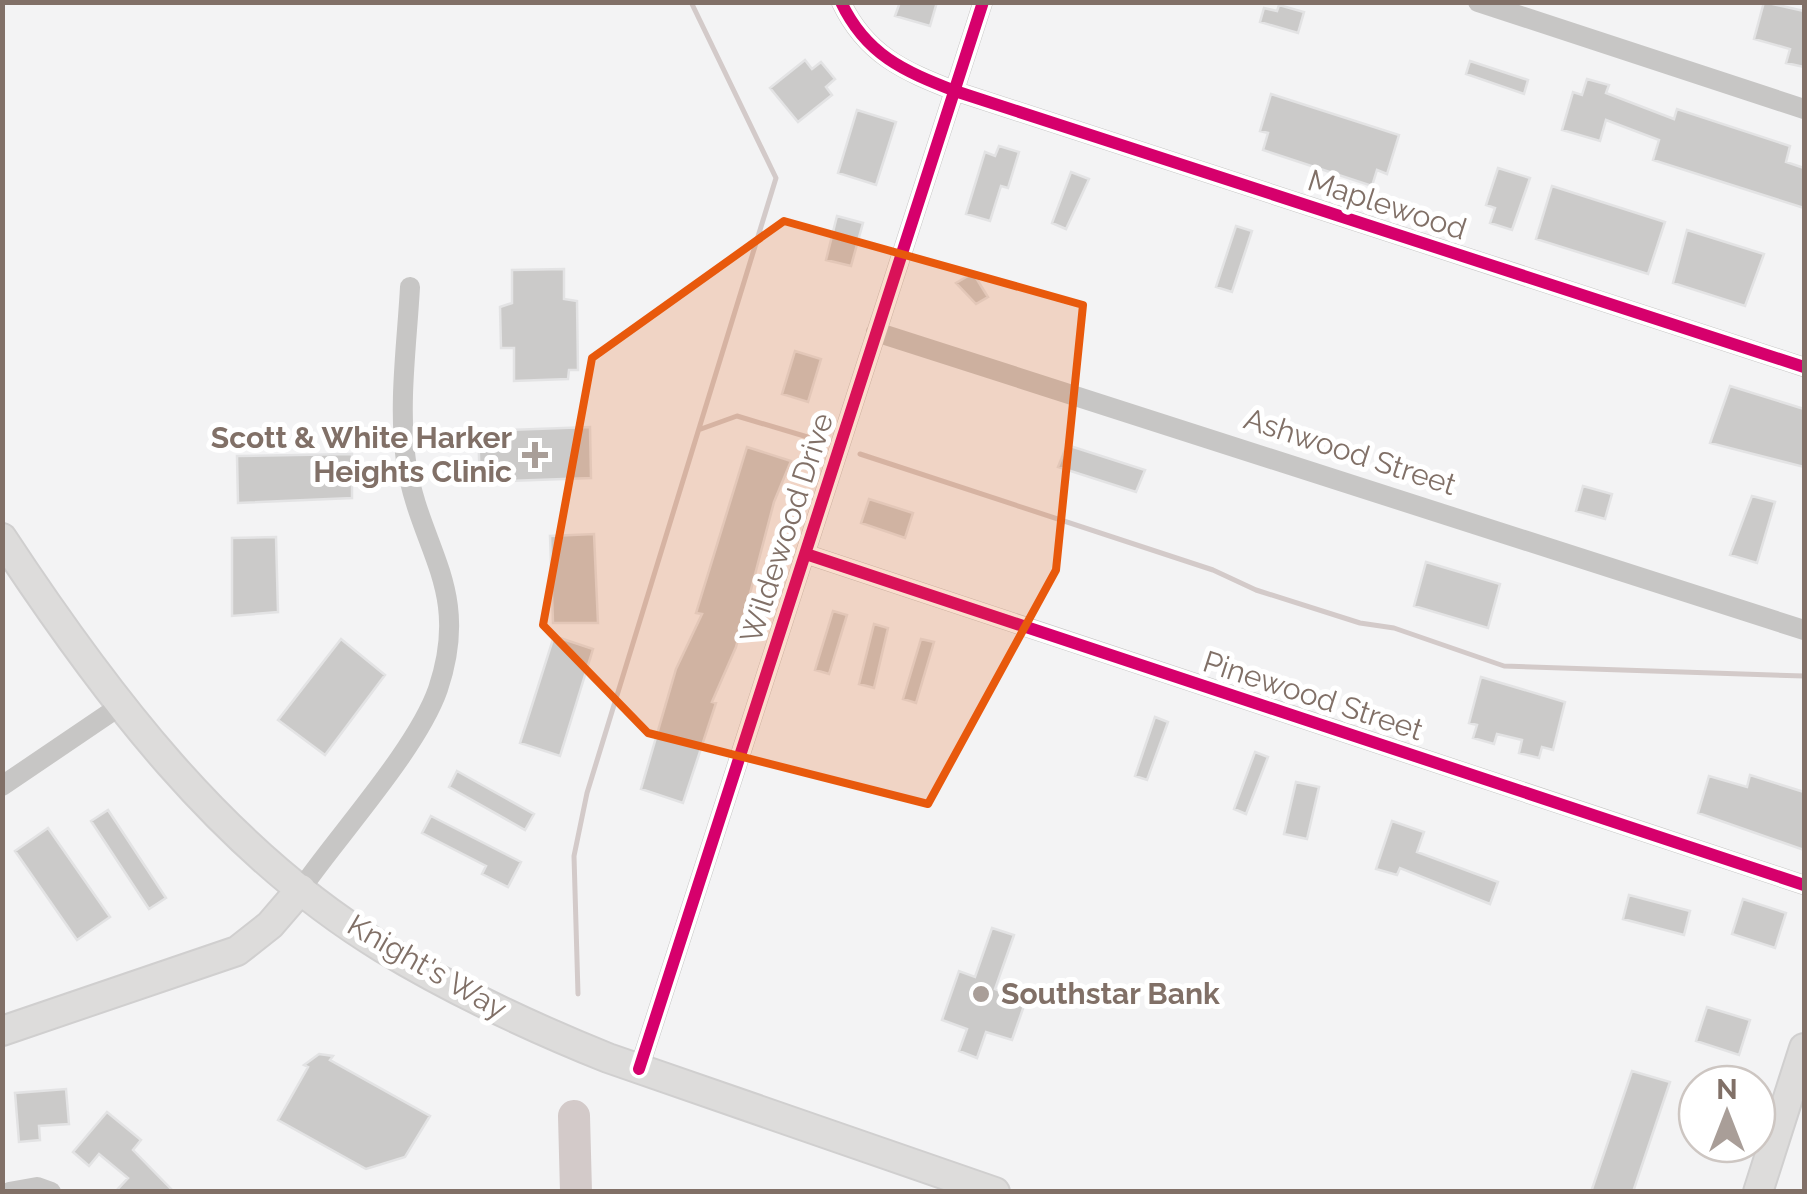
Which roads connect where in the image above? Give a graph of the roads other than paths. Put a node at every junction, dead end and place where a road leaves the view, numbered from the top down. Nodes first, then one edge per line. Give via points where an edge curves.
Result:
1 (841, 2) edge
2 (983, 2) edge
3 (1478, 2) edge
4 (955, 91) junction
5 (1804, 109) edge
6 (410, 286) dead end
7 (876, 332) junction
8 (1804, 367) edge
9 (2, 538) edge
10 (806, 554) junction
11 (1804, 630) edge
12 (120, 706) junction
13 (2, 786) edge
14 (1804, 885) edge
15 (301, 889) junction
16 (2, 1031) edge
17 (1804, 1048) edge
18 (638, 1070) junction
19 (9, 1192) edge
20 (51, 1192) edge
21 (995, 1192) edge
22 (1758, 1192) edge

1 - 4 street, Maplewood via 875,52
2 - 4 street, Wildewood Drive
3 - 5 street
4 - 7 street, Wildewood Drive
4 - 8 street, Maplewood
6 - 15 street via 403,440 447,592 447,647 424,720
7 - 10 street, Wildewood Drive
7 - 11 street, Ashwood Street
9 - 12 main road, Knight's Way
10 - 14 street, Pinewood Street
10 - 18 street, Wildewood Drive
12 - 13 street
12 - 15 main road, Knight's Way via 211,807
15 - 16 main road via 237,951
15 - 18 main road, Knight's Way via 435,978
17 - 22 main road
18 - 21 main road, Knight's Way
19 - 20 street

